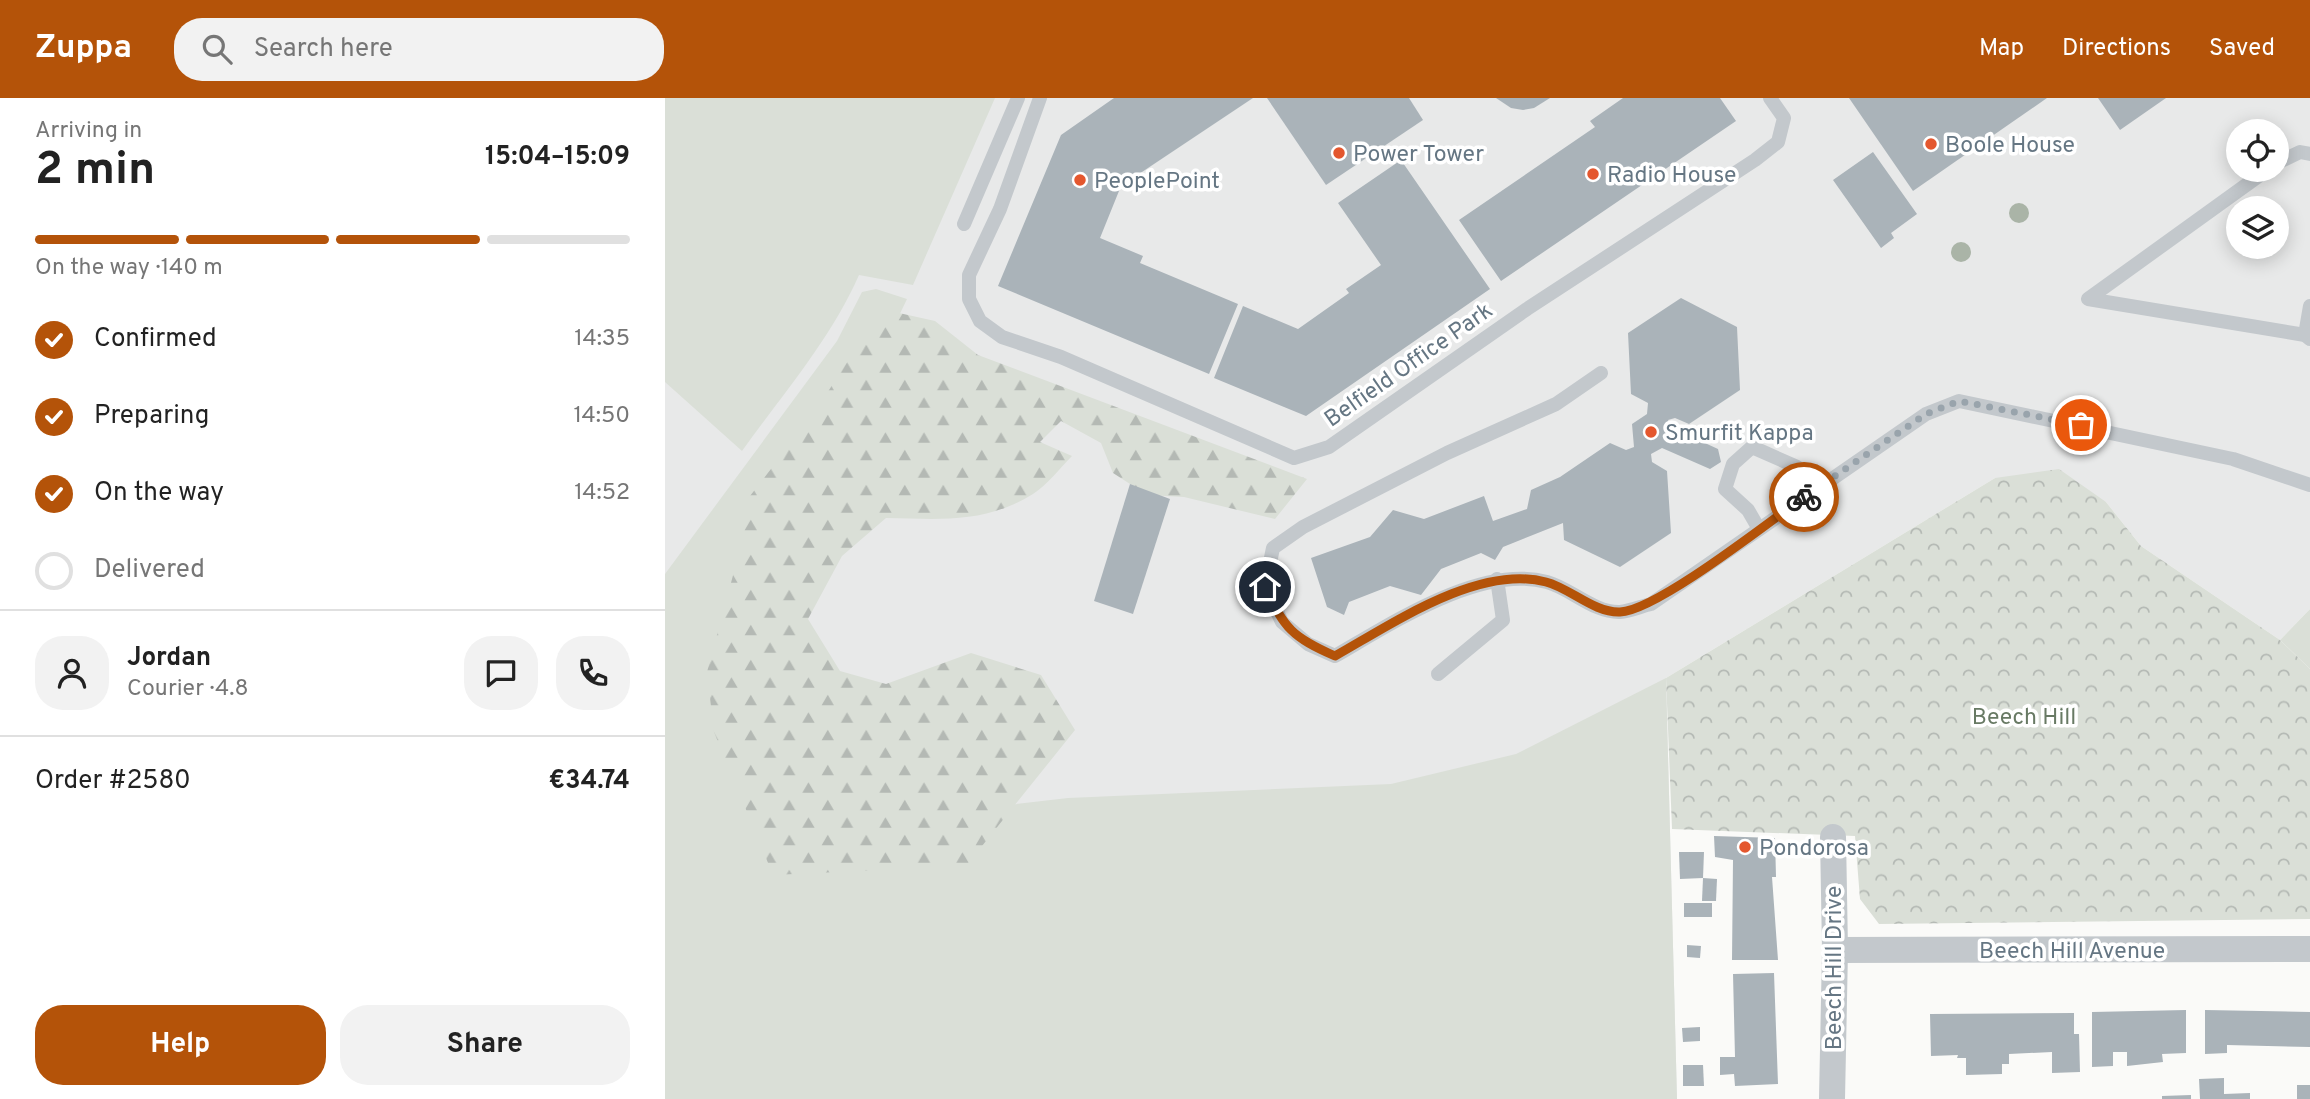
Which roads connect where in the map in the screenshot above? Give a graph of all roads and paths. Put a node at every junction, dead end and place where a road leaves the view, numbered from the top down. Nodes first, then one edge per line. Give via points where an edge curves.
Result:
1 (1018, 98) edge
2 (1040, 98) edge
3 (1770, 98) edge
4 (2310, 154) edge
5 (2289, 157) edge
6 (2250, 182) edge
7 (964, 224) dead end
8 (2310, 306) edge
9 (2307, 337) edge
10 (1601, 373) dead end
11 (2310, 485) edge
12 (1812, 492) junction
13 (1759, 528) junction
14 (1497, 579) junction
15 (1438, 674) dead end
16 (1833, 837) dead end
17 (2310, 949) edge
18 (1835, 950) junction
19 (1832, 1099) edge

1 - 7 lane
2 - 3 lane, Belfield Office Park via 1000,209 969,275 969,299 980,321 1002,337 1061,357 1294,458 1329,447 1527,309 1755,160 1778,142 1784,118
4 - 5 lane via 2300,152
6 - 9 lane via 2088,299
8 - 9 lane
10 - 14 lane via 1556,404 1447,453 1303,527 1273,548 1265,587 1282,622 1308,644 1335,656 1464,589
11 - 12 lane via 2232,459 1959,401 1926,414
12 - 13 lane
12 - 13 lane via 1797,467 1752,447 1733,464 1725,489 1748,510
13 - 14 lane via 1651,604 1619,612 1546,582
14 - 15 lane via 1503,620
16 - 18 street, Beech Hill Drive
17 - 18 street, Beech Hill Avenue
18 - 19 street, Beech Hill Drive

